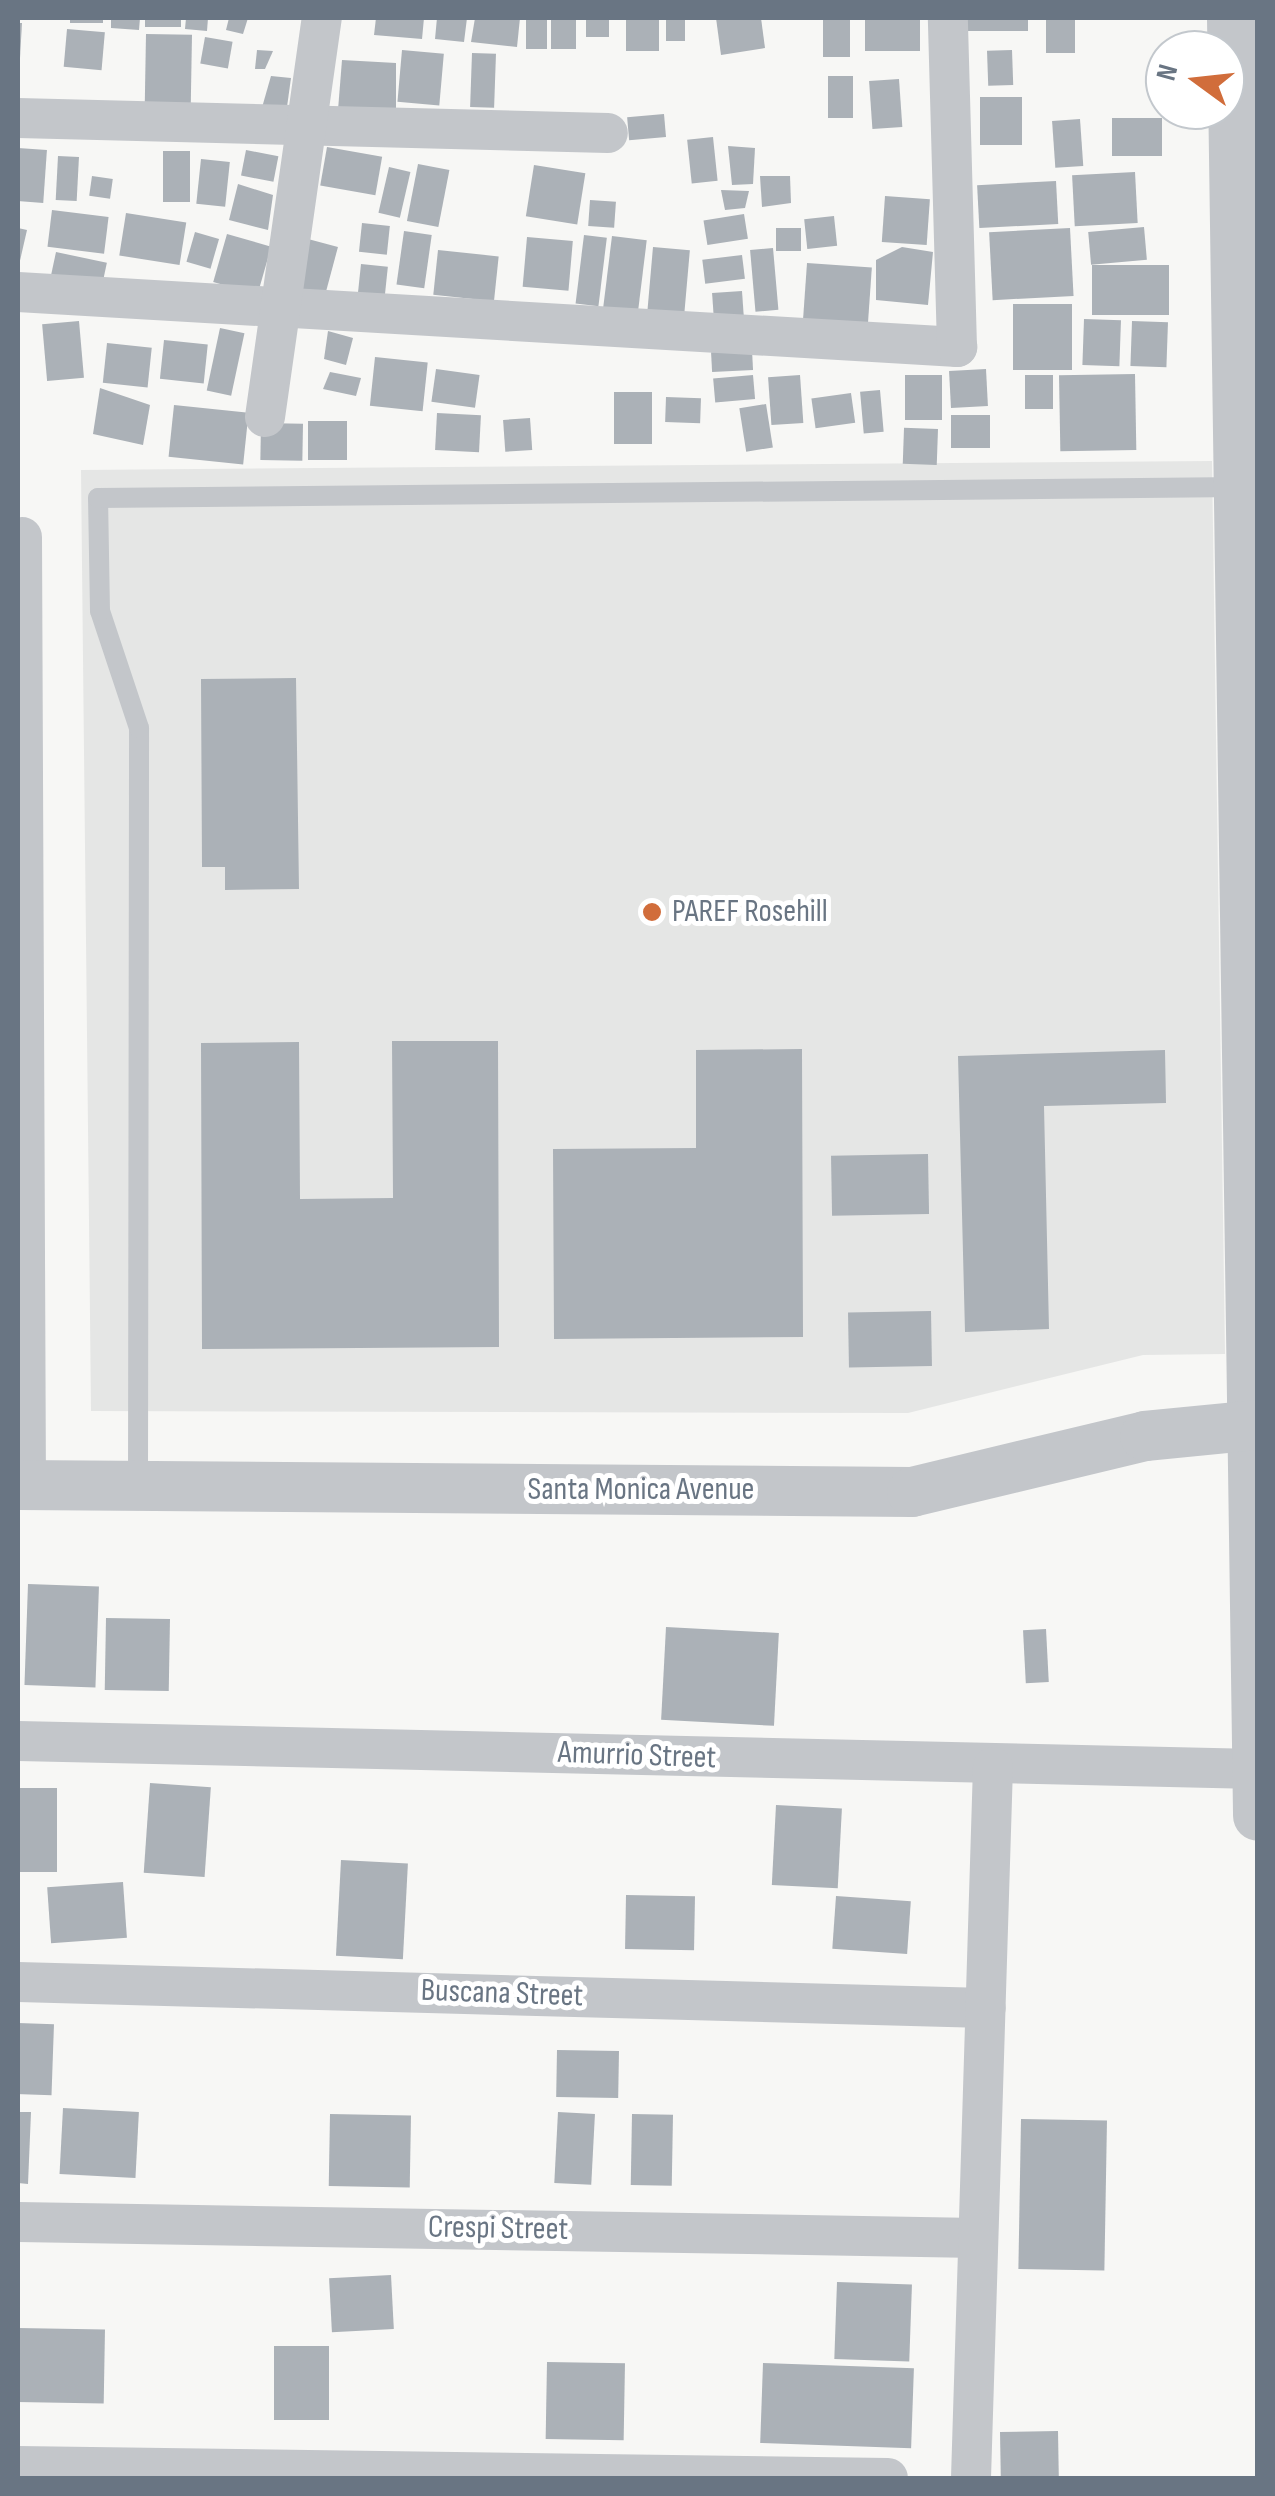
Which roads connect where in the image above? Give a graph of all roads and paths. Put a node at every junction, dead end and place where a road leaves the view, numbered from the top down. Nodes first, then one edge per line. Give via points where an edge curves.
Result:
1 (322, 18) edge
2 (948, 18) edge
3 (1232, 18) edge
4 (18, 118) edge
5 (307, 119) junction
6 (608, 133) dead end
7 (18, 292) edge
8 (280, 302) junction
9 (265, 417) dead end
10 (1242, 488) junction
11 (22, 537) dead end
12 (19, 688) edge
13 (19, 1156) edge
14 (1257, 1425) edge
15 (22, 1485) edge
16 (138, 1487) junction
17 (18, 1741) edge
18 (993, 1767) junction
19 (1256, 1769) edge
20 (1258, 1816) edge
21 (18, 1982) edge
22 (986, 2008) junction
23 (18, 2222) edge
24 (978, 2238) junction
25 (18, 2466) edge
26 (256, 2472) edge
27 (464, 2473) edge
28 (702, 2476) edge
29 (888, 2478) edge
30 (971, 2478) edge

1 - 5 street
2 - 8 street via 957,347
3 - 10 street
4 - 5 street
5 - 6 street
5 - 8 street
7 - 8 street
8 - 9 street
10 - 14 street
10 - 16 lane via 98,498 100,611 139,728
11 - 12 street
12 - 13 street
13 - 15 street
14 - 16 street, Santa Monica Avenue via 1145,1436 912,1492
14 - 19 street
15 - 16 street, Santa Monica Avenue
17 - 18 street, Amurrio Street
18 - 19 street, Amurrio Street
18 - 22 street
19 - 20 street
21 - 22 street, Buscana Street
22 - 24 street
23 - 24 street, Crespi Street
24 - 30 street
25 - 26 street
26 - 27 street
27 - 28 street
28 - 29 street

